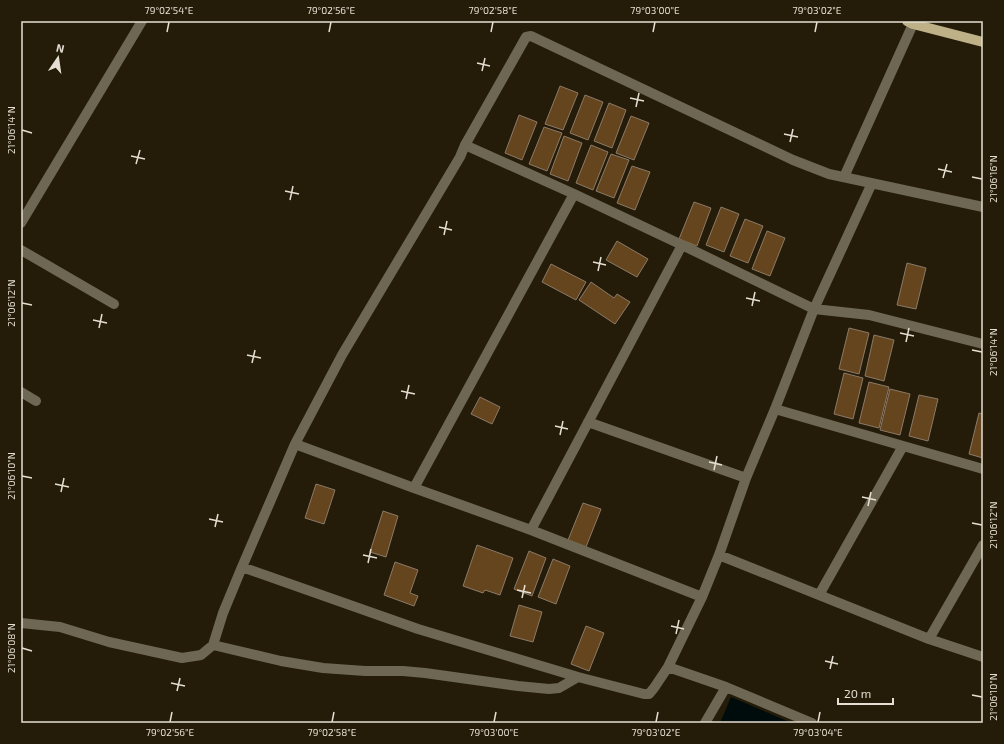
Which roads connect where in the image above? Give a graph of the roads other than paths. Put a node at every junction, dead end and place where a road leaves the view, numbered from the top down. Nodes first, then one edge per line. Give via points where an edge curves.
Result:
1 (142, 21) edge
2 (910, 22) edge
3 (983, 42) edge
4 (465, 145) junction
5 (844, 177) junction
6 (872, 183) junction
7 (574, 194) junction
8 (983, 207) edge
9 (21, 222) edge
10 (682, 245) junction
11 (21, 250) edge
12 (114, 304) dead end
13 (814, 309) junction
14 (983, 344) edge
15 (21, 392) edge
16 (36, 400) dead end
17 (775, 409) junction
18 (588, 422) junction
19 (295, 444) junction
20 (903, 446) junction
21 (983, 469) edge
22 (746, 478) junction
23 (414, 488) junction
24 (531, 530) junction
25 (983, 545) edge
26 (719, 555) junction
27 (242, 567) junction
28 (819, 595) junction
29 (702, 597) junction
30 (21, 623) edge
31 (929, 639) junction
32 (213, 645) junction
33 (983, 657) edge
34 (668, 667) junction
35 (578, 677) junction
36 (726, 687) junction
37 (706, 723) edge
38 (812, 723) edge

1 - 9 street
2 - 3 main road
2 - 5 street
4 - 5 street via 523,41 526,37 532,36 793,160
4 - 7 street
4 - 19 street via 342,355
5 - 6 street
6 - 8 street
6 - 13 street
7 - 10 street
7 - 23 street
10 - 13 street
10 - 18 street
11 - 12 street
13 - 14 street via 869,316
13 - 17 street
15 - 16 street
17 - 20 street
17 - 22 street
18 - 22 street
18 - 24 street
19 - 23 street
19 - 27 street
20 - 21 street
20 - 28 street
22 - 26 street
23 - 24 street
24 - 29 street
25 - 31 street
26 - 28 street
26 - 29 street
27 - 32 street
27 - 35 street via 418,629
28 - 31 street
29 - 34 street
30 - 32 street via 60,627 108,642 182,658 201,655
31 - 33 street
32 - 35 street via 323,668 425,673 549,689 558,688
34 - 35 street via 649,694
34 - 36 street
36 - 37 street
36 - 38 street

